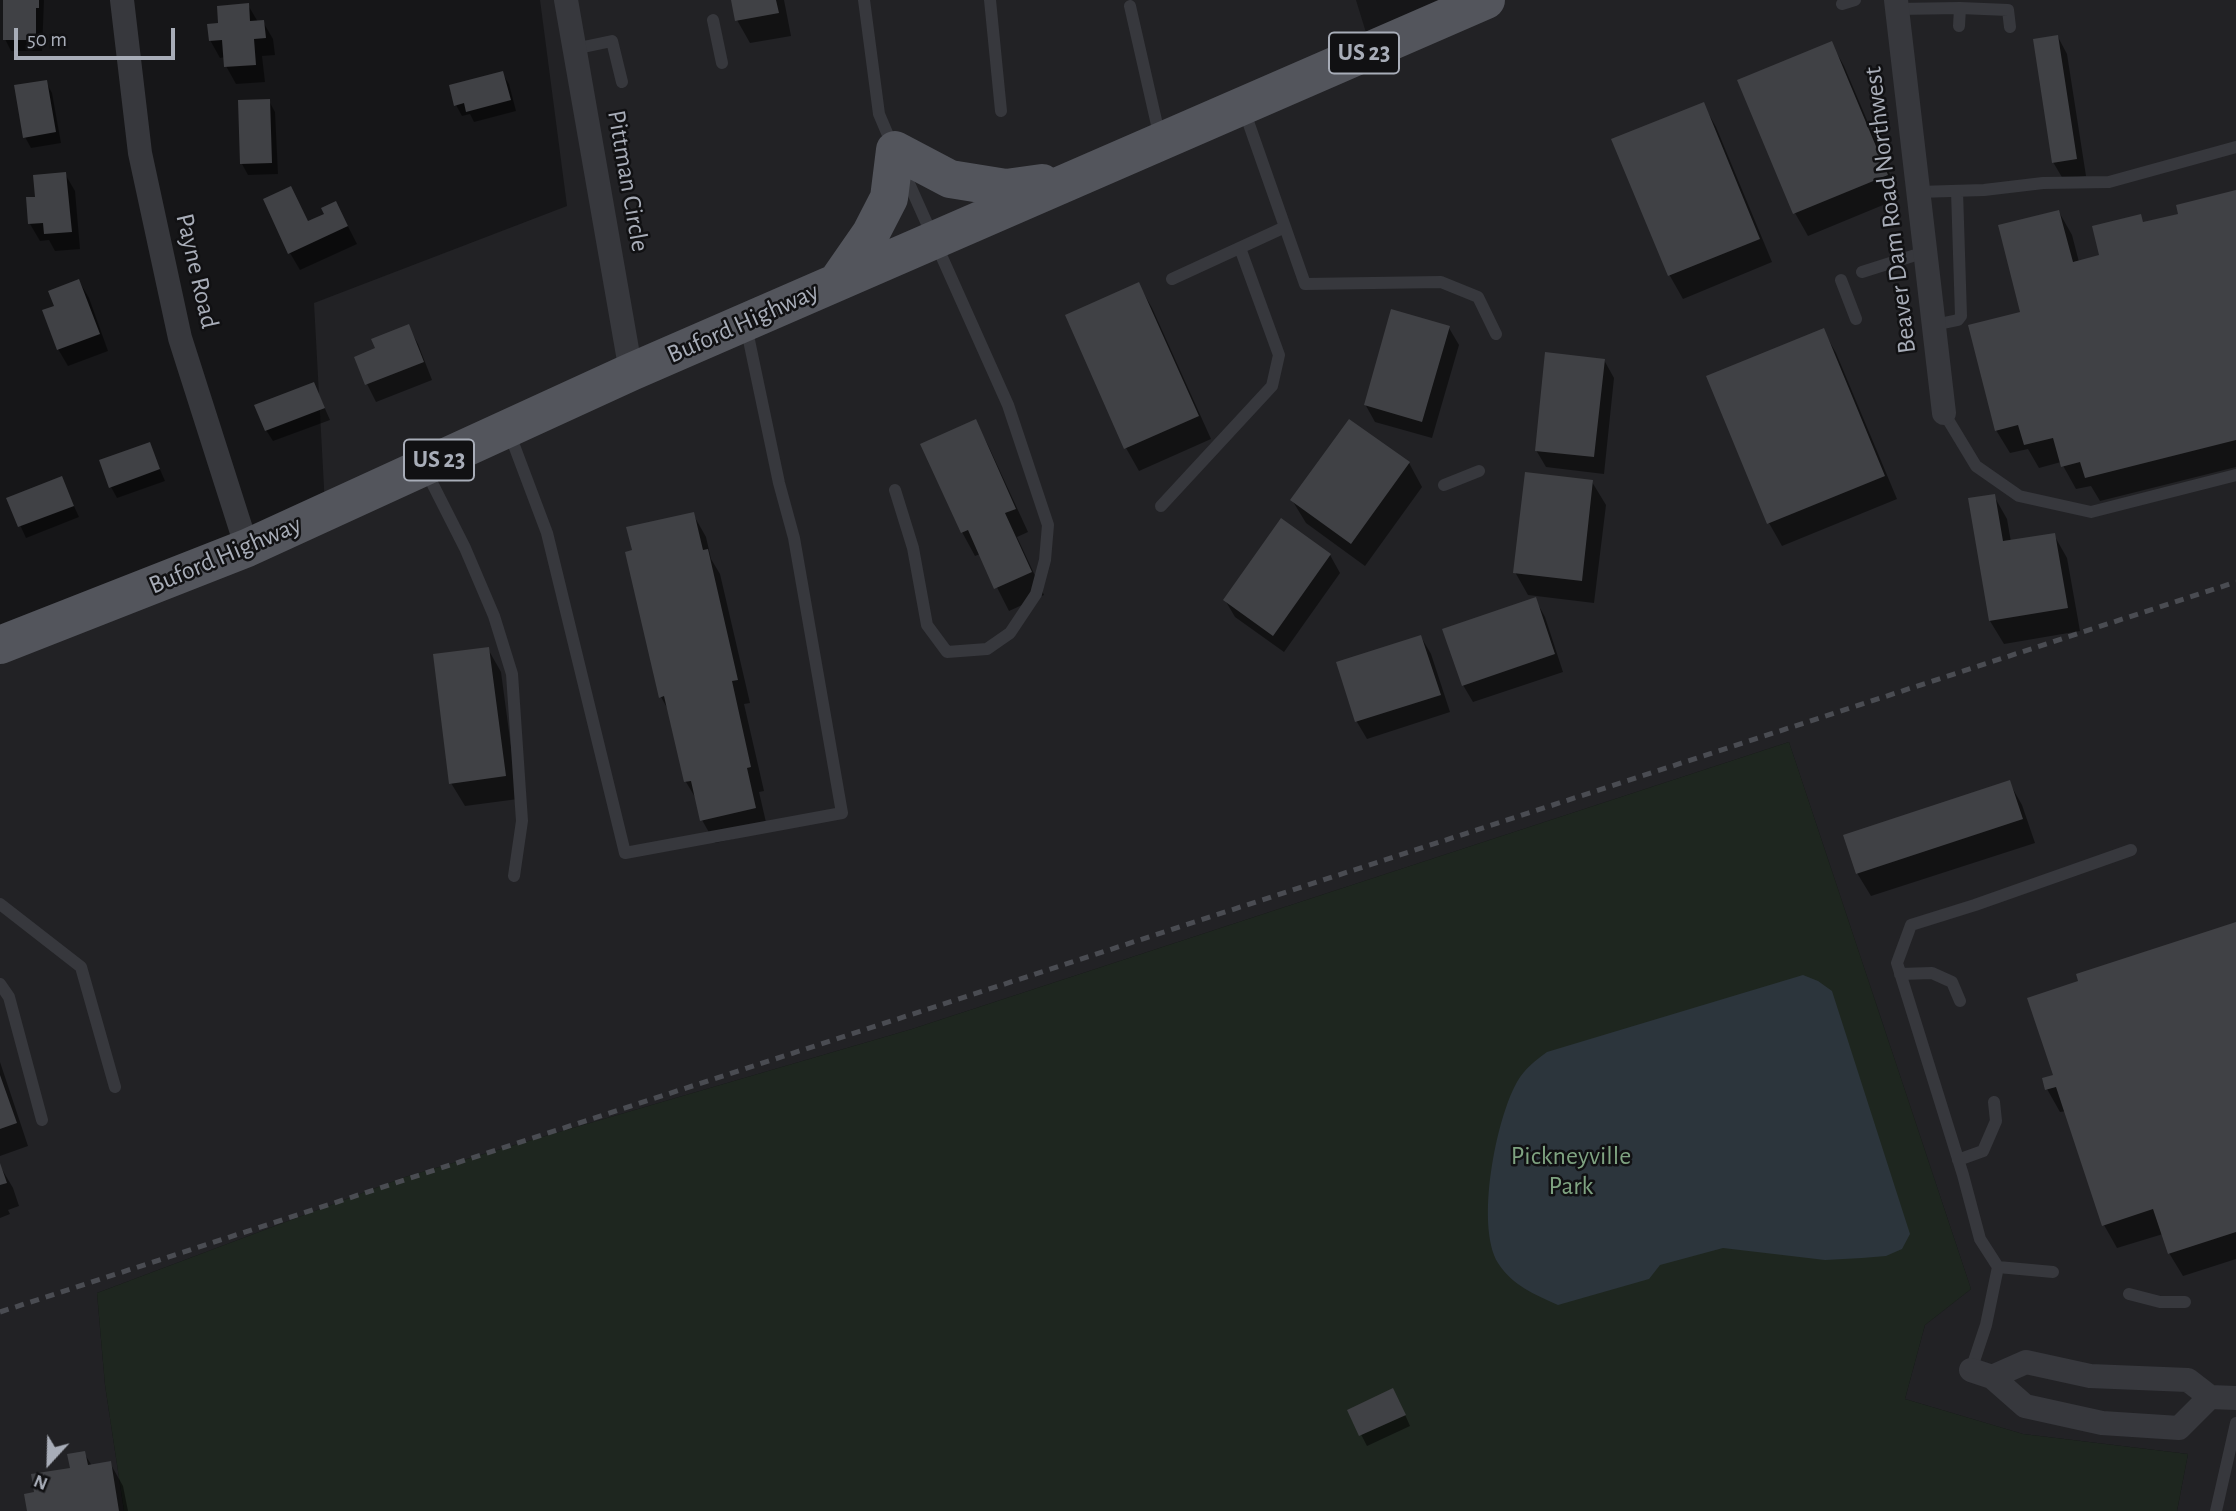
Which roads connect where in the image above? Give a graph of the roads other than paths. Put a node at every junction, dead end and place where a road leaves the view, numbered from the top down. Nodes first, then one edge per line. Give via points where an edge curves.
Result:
1 (122, 0) edge
2 (864, 0) edge
3 (990, 0) edge
4 (1486, 0) edge
5 (1855, 0) edge
6 (572, 1) edge
7 (1842, 4) dead end
8 (1896, 4) edge
9 (1130, 6) dead end
10 (1960, 8) junction
11 (713, 20) dead end
12 (1959, 26) dead end
13 (2010, 27) dead end
14 (574, 48) junction
15 (723, 63) dead end
16 (622, 82) dead end
17 (1242, 106) junction
18 (1001, 111) dead end
19 (1161, 142) junction
20 (2236, 147) edge
21 (895, 150) junction
22 (1076, 178) junction
23 (1957, 191) junction
24 (1918, 192) junction
25 (1285, 227) junction
26 (933, 240) junction
27 (1240, 248) junction
28 (1925, 252) junction
29 (1862, 272) dead end
30 (1171, 279) dead end
31 (1841, 280) dead end
32 (838, 282) junction
33 (1856, 319) dead end
34 (745, 322) junction
35 (1934, 325) junction
36 (1496, 334) dead end
37 (631, 372) junction
38 (1944, 413) joint
39 (508, 429) junction
40 (424, 467) junction
41 (1479, 471) dead end
42 (2236, 475) edge
43 (1444, 485) dead end
44 (895, 490) dead end
45 (1161, 506) dead end
46 (247, 548) junction
47 (0, 645) edge
48 (2131, 850) dead end
49 (514, 876) dead end
50 (0, 904) edge
51 (1900, 974) junction
52 (0, 984) edge
53 (1960, 1001) dead end
54 (115, 1087) dead end
55 (1994, 1102) dead end
56 (42, 1119) dead end
57 (1958, 1160) junction
58 (1998, 1267) junction
59 (2053, 1272) dead end
60 (2129, 1294) dead end
61 (2185, 1302) dead end
62 (1982, 1374) junction
63 (2210, 1397) junction
64 (2236, 1398) edge
65 (2236, 1423) edge
66 (2216, 1511) edge

1 - 46 street, Payne Road via 140,153 180,338
2 - 21 lane via 879,114
3 - 18 lane
4 - 17 main road, Buford Highway / US 23
5 - 7 lane
6 - 14 street, Pittman Circle
8 - 10 lane
8 - 24 street, Beaver Dam Road Northwest
9 - 19 lane
10 - 12 lane
10 - 13 lane via 2008,10
11 - 15 lane
14 - 16 lane via 612,41
14 - 37 street, Pittman Circle
17 - 19 main road, Buford Highway / US 23
17 - 25 lane
19 - 22 main road, Buford Highway / US 23
20 - 23 lane via 2109,182
21 - 22 main road via 950,179 984,185 1006,188
21 - 26 lane
21 - 32 main road via 889,198
22 - 26 main road, Buford Highway / US 23
23 - 24 lane
23 - 35 lane via 1961,316
24 - 28 street, Beaver Dam Road Northwest
25 - 27 lane
25 - 36 lane via 1306,284 1441,282 1478,297
26 - 32 main road, Buford Highway / US 23
26 - 44 lane via 1008,405 1048,525 1036,594 1010,633 987,649 947,652 927,625 913,548
27 - 30 lane
27 - 45 lane via 1279,355 1272,386
28 - 29 lane
28 - 35 street, Beaver Dam Road Northwest
31 - 33 lane
32 - 34 main road, Buford Highway / US 23
34 - 37 main road, Buford Highway / US 23
34 - 39 lane via 794,538 842,813 625,853 547,533
35 - 38 street, Beaver Dam Road Northwest
37 - 39 main road, Buford Highway / US 23
38 - 42 lane via 1976,466 2019,496 2091,512
39 - 40 main road, Buford Highway / US 23
40 - 46 main road, Buford Highway / US 23
40 - 49 lane via 466,548 512,674 522,821
41 - 43 lane
46 - 47 main road, Buford Highway / US 23
48 - 51 lane via 1910,925 1897,963
50 - 54 lane via 81,967
51 - 53 lane via 1932,972 1952,982
51 - 57 lane
52 - 56 lane via 9,997
55 - 57 lane via 1996,1121 1983,1151
57 - 58 lane via 1980,1239
58 - 59 lane
58 - 62 lane
60 - 61 lane via 2160,1302
62 - 63 street via 2026,1362 2090,1377 2188,1380
62 - 63 street via 2025,1406 2102,1423 2179,1428
63 - 64 street
65 - 66 lane

